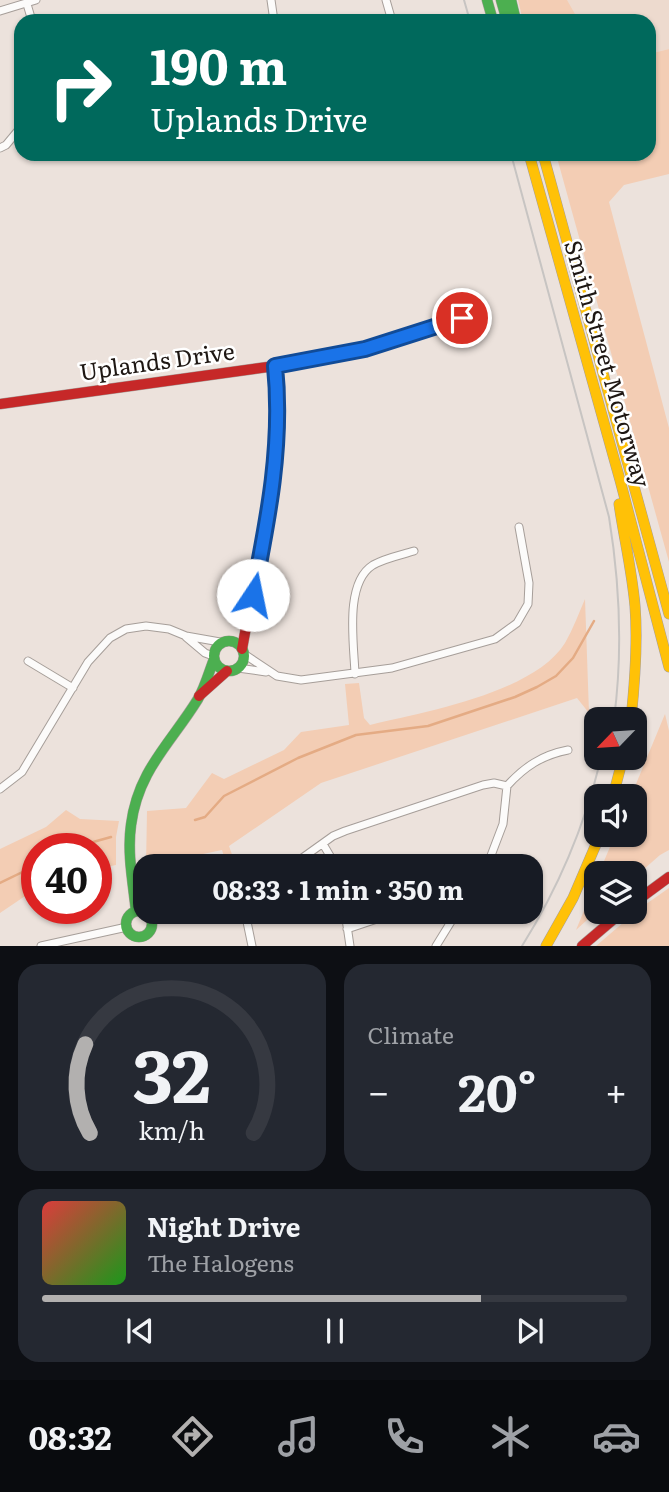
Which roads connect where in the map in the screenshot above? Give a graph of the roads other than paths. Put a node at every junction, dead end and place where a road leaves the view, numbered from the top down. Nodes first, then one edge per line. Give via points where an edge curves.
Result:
1 (36, 0) edge
2 (27, 4) junction
3 (0, 11) edge
4 (30, 14) edge
5 (14, 135) edge
6 (0, 148) edge
7 (531, 161) edge
8 (545, 161) edge
9 (478, 309) dead end
10 (275, 366) junction
11 (0, 404) edge
12 (620, 480) junction
13 (519, 527) dead end
14 (414, 551) dead end
15 (247, 614) junction
16 (669, 614) edge
17 (186, 636) junction
18 (225, 641) junction
19 (243, 652) junction
20 (213, 658) junction
21 (28, 661) dead end
22 (669, 667) edge
23 (238, 668) junction
24 (227, 671) junction
25 (267, 672) junction
26 (355, 674) junction
27 (73, 688) junction
28 (199, 697) junction
29 (632, 707) edge
30 (568, 750) dead end
31 (507, 786) junction
32 (0, 789) edge
33 (323, 844) junction
34 (595, 847) edge
35 (308, 854) edge
36 (329, 854) edge
37 (492, 854) edge
38 (669, 877) edge
39 (133, 878) edge
40 (647, 893) edge
41 (133, 913) edge
42 (151, 924) edge
43 (247, 924) edge
44 (346, 924) edge
45 (362, 924) edge
46 (450, 924) edge
47 (608, 924) edge
48 (127, 927) junction
49 (347, 929) junction
50 (142, 941) edge
51 (41, 946) edge
52 (252, 946) edge
53 (350, 946) edge
54 (436, 946) edge
55 (546, 946) edge
56 (582, 946) edge

1 - 2 street
2 - 3 street
2 - 4 street
5 - 6 street
7 - 12 main road, Smith Street Motorway
8 - 16 main road, Smith Street Motorway
9 - 10 street, Uplands Drive via 454,322 393,341
10 - 11 main road, Uplands Drive
10 - 15 main road via 276,463
12 - 22 main road, Smith Street Motorway
12 - 29 main road via 619,505 636,620
13 - 26 street via 529,593 523,613 511,629 487,642
14 - 26 street via 373,565 358,583
15 - 18 main road
15 - 19 main road
17 - 18 street
17 - 20 street
17 - 27 street via 146,626 117,633 95,652
18 - 19 main road via 235,641
18 - 20 main road via 215,648
19 - 23 main road
19 - 25 street
20 - 24 main road
20 - 28 main road
21 - 27 street
23 - 24 main road
23 - 25 street
24 - 28 main road
25 - 26 street via 294,681
27 - 32 street via 22,772
28 - 39 main road via 150,766 138,795 131,825
30 - 31 street via 537,761
31 - 33 street via 483,785 345,831
31 - 37 street via 503,824
33 - 35 street
33 - 36 street
34 - 55 main road
38 - 40 main road
41 - 48 main road
42 - 50 main road
43 - 52 street
44 - 49 street
45 - 49 street
46 - 54 street
47 - 56 main road
48 - 50 main road
48 - 51 street
49 - 53 street

